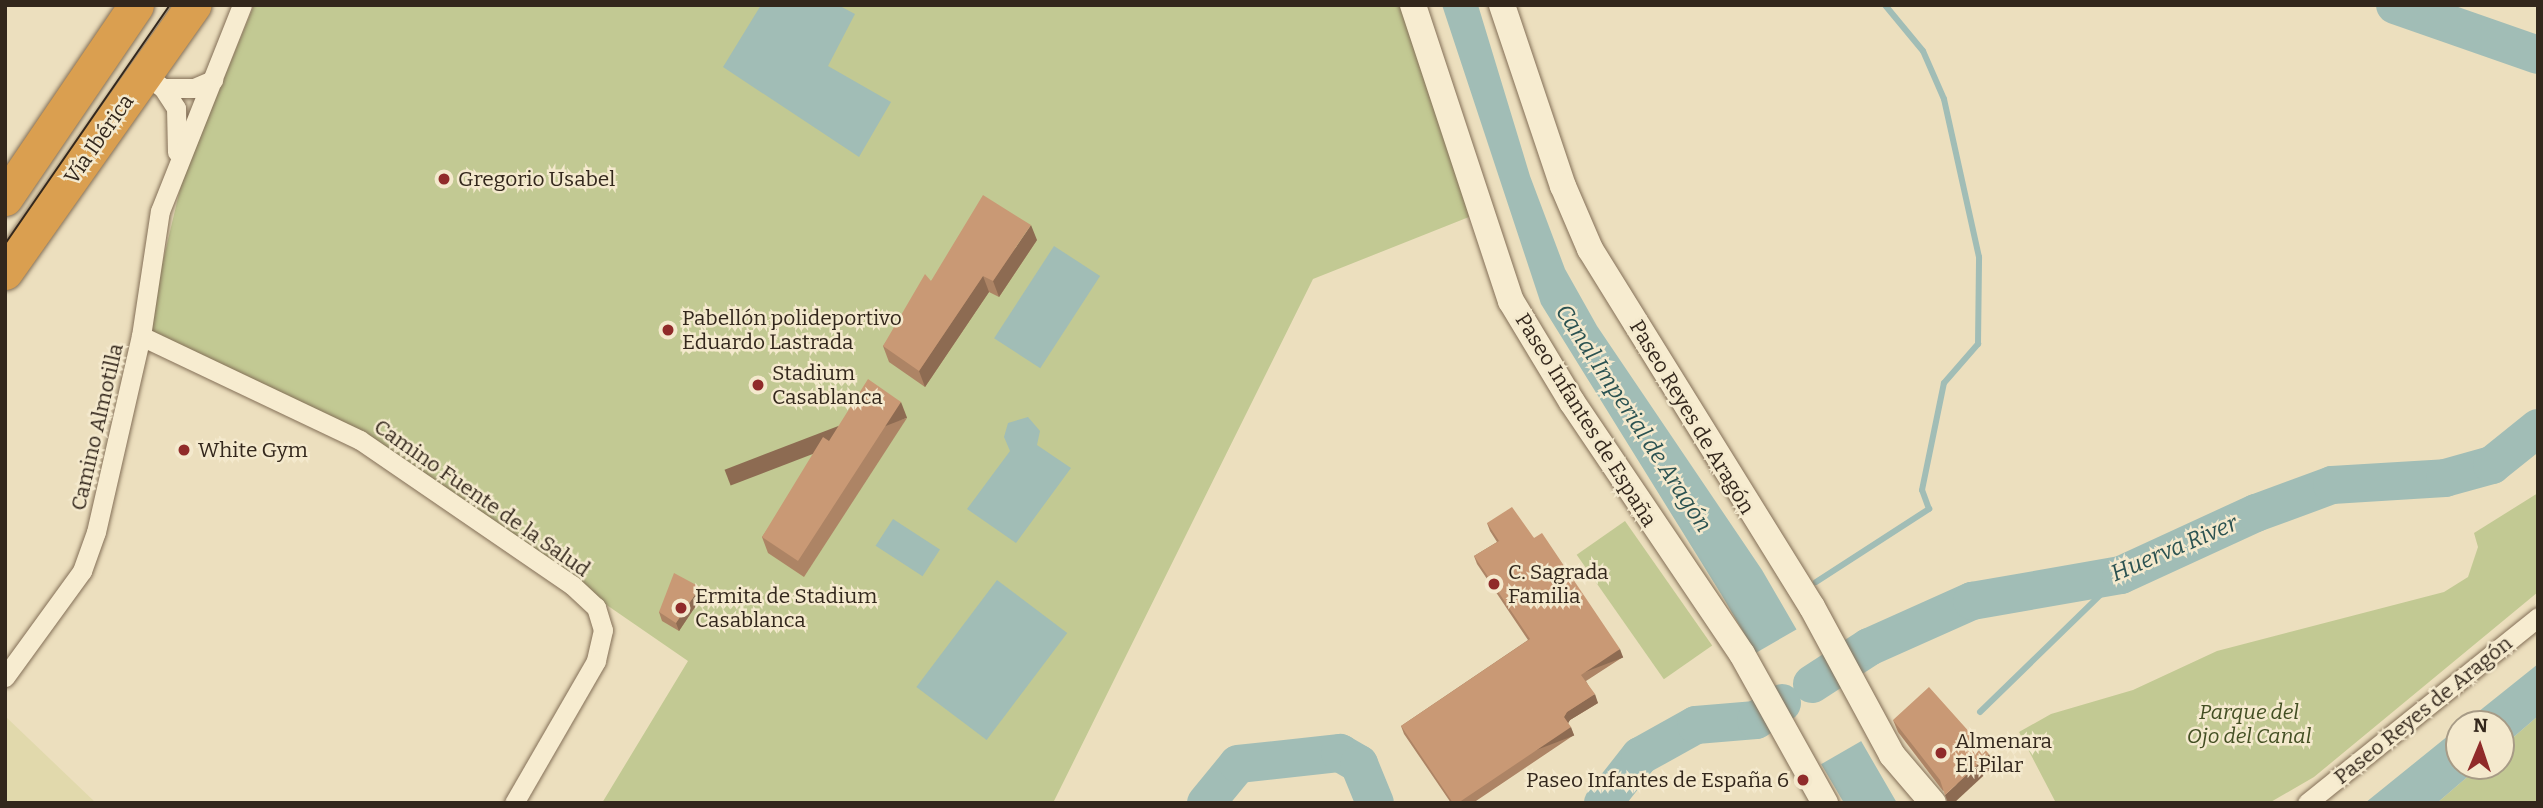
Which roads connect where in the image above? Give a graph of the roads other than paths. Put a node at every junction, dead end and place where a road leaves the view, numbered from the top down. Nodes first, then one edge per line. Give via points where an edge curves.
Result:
1 (136, 5) edge
2 (193, 5) edge
3 (242, 5) edge
4 (1413, 5) edge
5 (1502, 5) edge
6 (213, 80) junction
7 (154, 82) junction
8 (175, 164) junction
9 (5, 198) edge
10 (5, 272) edge
11 (141, 335) junction
12 (2538, 617) edge
13 (5, 677) edge
14 (514, 803) edge
15 (1825, 803) edge
16 (1933, 803) edge
17 (2307, 803) edge

1 - 9 highway, Vía Ibérica
2 - 7 highway, Vía Ibérica
3 - 6 street, Camino Almotilla
4 - 15 street, Paseo Infantes de España via 1511,301 1561,384 1742,654
5 - 16 street, Paseo Reyes de Aragón via 1563,186 1590,249 1819,619 1892,755
6 - 7 street via 185,89
6 - 8 street, Camino Almotilla
7 - 8 street, Camino Almotilla via 178,118
7 - 10 highway, Vía Ibérica
8 - 11 street, Camino Almotilla via 152,246
11 - 13 street, Camino Almotilla via 96,532 82,571
11 - 14 street, Camino Fuente de la Salud via 359,440 572,585 596,607 603,630 596,662
12 - 17 street, Paseo Reyes de Aragón

